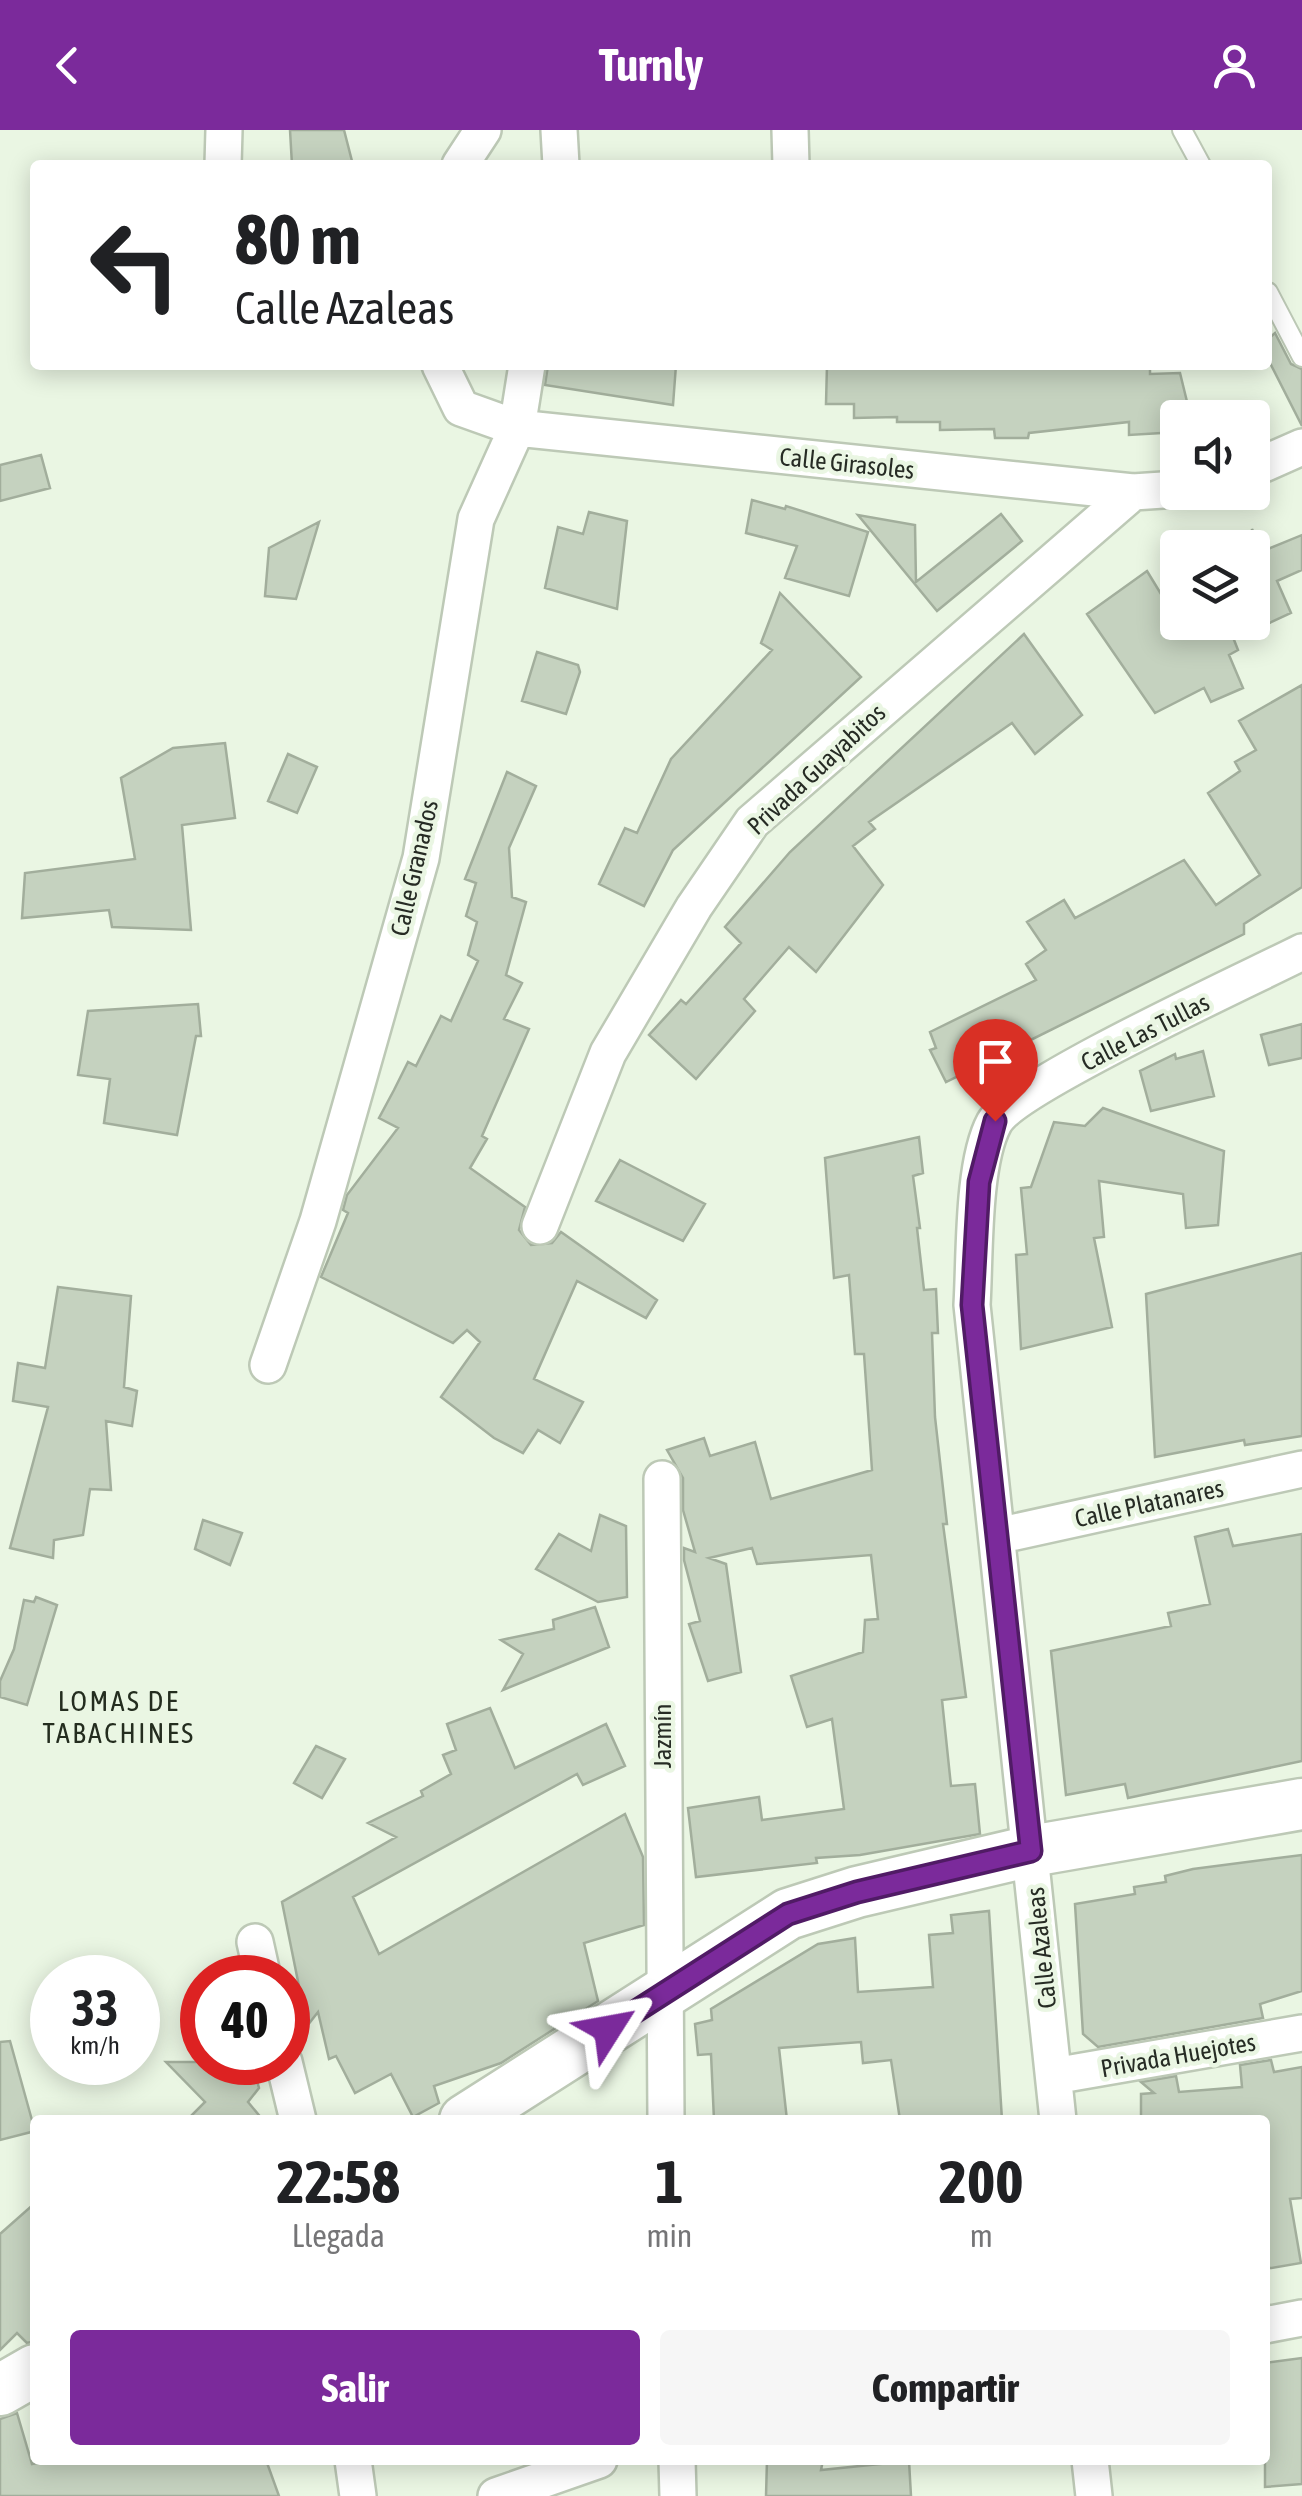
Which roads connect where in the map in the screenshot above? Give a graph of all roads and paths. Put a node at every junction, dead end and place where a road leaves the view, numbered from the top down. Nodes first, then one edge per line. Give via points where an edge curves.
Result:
1 (224, 130) edge
2 (484, 130) edge
3 (559, 130) edge
4 (790, 130) edge
5 (1182, 130) edge
6 (223, 160) edge
7 (463, 160) edge
8 (561, 160) edge
9 (791, 160) edge
10 (1198, 160) edge
11 (1272, 300) edge
12 (1302, 357) edge
13 (442, 370) edge
14 (527, 370) edge
15 (516, 428) junction
16 (1302, 448) edge
17 (1270, 461) edge
18 (1160, 490) edge
19 (1132, 492) junction
20 (1302, 952) edge
21 (995, 1121) joint
22 (540, 1226) dead end
23 (268, 1365) dead end
24 (1302, 1470) edge
25 (662, 1480) dead end
26 (997, 1536) junction
27 (1302, 1804) edge
28 (1031, 1851) junction
29 (255, 1942) dead end
30 (258, 1955) edge
31 (662, 1993) junction
32 (1302, 2033) edge
33 (1054, 2076) junction
34 (290, 2085) edge
35 (297, 2115) edge
36 (472, 2115) edge
37 (666, 2115) edge
38 (1058, 2115) edge
39 (1302, 2318) edge
40 (1270, 2323) edge
41 (30, 2373) edge
42 (0, 2390) edge
43 (354, 2465) edge
44 (585, 2465) edge
45 (677, 2465) edge
46 (1091, 2465) edge
47 (358, 2496) edge
48 (496, 2496) edge
49 (678, 2496) edge
50 (1094, 2496) edge

1 - 6 street
2 - 7 street
3 - 8 street
4 - 9 street
5 - 10 lane
11 - 12 lane
13 - 15 street, Calle Girasoles via 461,408
14 - 15 street, Calle Granados
15 - 19 street, Calle Girasoles
15 - 23 street, Calle Granados via 476,519 420,858 318,1221
16 - 17 street
18 - 19 street, Calle Girasoles
19 - 22 street, Privada Guayabitos via 752,822 608,1053
20 - 21 street, Calle Las Tullas via 1047,1081
21 - 26 street, Calle Azaleas via 979,1182 972,1305
24 - 26 street, Calle Platanares
25 - 31 street, Jazmín
26 - 28 street, Calle Azaleas
27 - 28 street
28 - 31 street via 788,1914
28 - 33 street, Calle Azaleas
29 - 30 street
31 - 36 street
31 - 37 street, Jazmín
32 - 33 street, Privada Huejotes
33 - 38 street, Calle Azaleas
34 - 35 street
39 - 40 street
41 - 42 street
43 - 47 street
44 - 48 street
45 - 49 street
46 - 50 street

